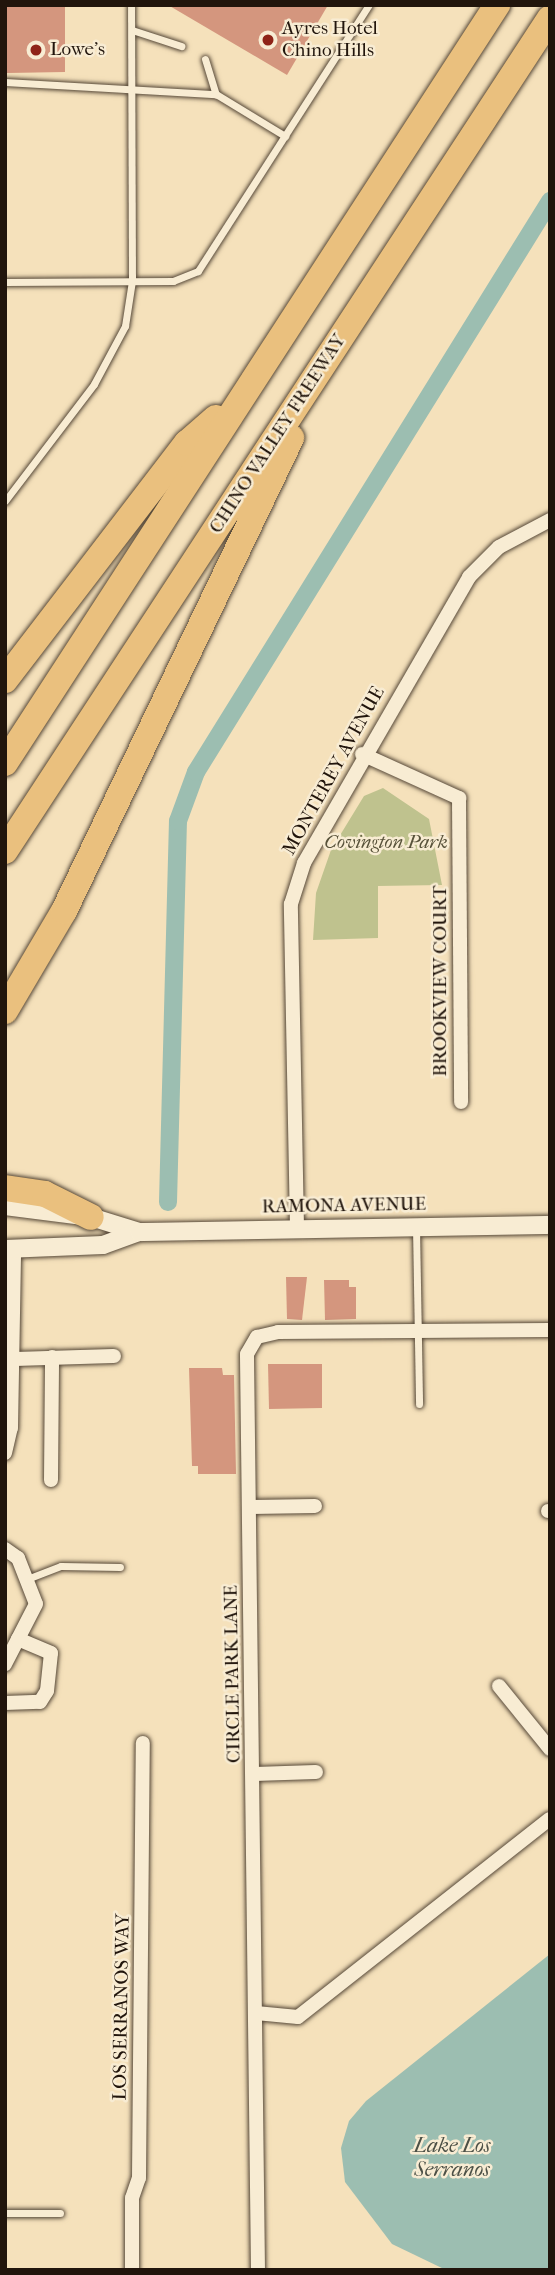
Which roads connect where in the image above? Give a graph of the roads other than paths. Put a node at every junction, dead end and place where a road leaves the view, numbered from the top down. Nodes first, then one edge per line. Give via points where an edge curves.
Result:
1 (131, 5) edge
2 (369, 5) edge
3 (497, 5) edge
4 (550, 18) edge
5 (131, 30) junction
6 (181, 46) dead end
7 (205, 59) dead end
8 (5, 82) edge
9 (131, 87) junction
10 (216, 94) junction
11 (285, 136) junction
12 (132, 281) junction
13 (5, 282) edge
14 (338, 342) junction
15 (240, 396) junction
16 (5, 501) edge
17 (550, 520) edge
18 (5, 680) edge
19 (362, 754) junction
20 (5, 763) edge
21 (5, 851) edge
22 (5, 1012) edge
23 (461, 1102) dead end
24 (5, 1188) edge
25 (5, 1206) edge
26 (91, 1217) junction
27 (550, 1225) edge
28 (416, 1226) junction
29 (297, 1227) junction
30 (139, 1232) junction
31 (10, 1248) edge
32 (550, 1329) edge
33 (418, 1330) junction
34 (114, 1356) dead end
35 (52, 1357) junction
36 (9, 1359) edge
37 (419, 1404) dead end
38 (5, 1453) edge
39 (51, 1480) dead end
40 (315, 1506) dead end
41 (251, 1507) junction
42 (5, 1549) edge
43 (120, 1567) dead end
44 (27, 1580) junction
45 (18, 1639) junction
46 (5, 1664) edge
47 (499, 1686) dead end
48 (5, 1703) edge
49 (143, 1743) dead end
50 (550, 1749) edge
51 (316, 1772) dead end
52 (254, 1774) junction
53 (550, 1819) edge
54 (256, 2013) junction
55 (5, 2213) edge
56 (61, 2213) dead end
57 (132, 2270) edge
58 (258, 2270) edge

1 - 5 lane
2 - 11 lane
3 - 15 highway
4 - 14 highway, CHINO VALLEY FREEWAY
5 - 6 lane
5 - 9 lane
7 - 10 lane
8 - 9 lane
9 - 10 lane
9 - 12 lane
10 - 11 lane
11 - 12 lane via 198,271 173,281
12 - 13 lane
12 - 16 lane via 125,326 94,384
14 - 21 highway, CHINO VALLEY FREEWAY
14 - 22 highway via 64,911
15 - 18 highway via 187,443
15 - 20 highway
17 - 19 street, MONTEREY AVENUE via 499,547 469,578
19 - 23 street, BROOKVIEW COURT via 458,798
19 - 29 street, MONTEREY AVENUE via 304,863 291,904
24 - 26 highway via 45,1194
25 - 26 street, RAMONA AVENUE
26 - 30 street, RAMONA AVENUE
27 - 28 street, RAMONA AVENUE
28 - 29 street, RAMONA AVENUE
28 - 33 lane
29 - 30 street, RAMONA AVENUE
30 - 31 street, RAMONA AVENUE via 103,1245
31 - 36 street
32 - 33 street
33 - 37 lane
33 - 41 street, CIRCLE PARK LANE via 257,1338 247,1354
34 - 35 street
35 - 36 street
35 - 39 street
36 - 38 street
40 - 41 street
41 - 52 street, CIRCLE PARK LANE
42 - 44 street via 18,1558
43 - 44 lane via 61,1566
44 - 45 street via 36,1604
45 - 46 street
45 - 48 street via 51,1653 47,1691 40,1702
47 - 50 street
49 - 57 street, LOS SERRANOS WAY via 139,2178 131,2198
51 - 52 street
52 - 54 street, CIRCLE PARK LANE
53 - 54 street via 298,2017
54 - 58 street, CIRCLE PARK LANE
55 - 56 lane

